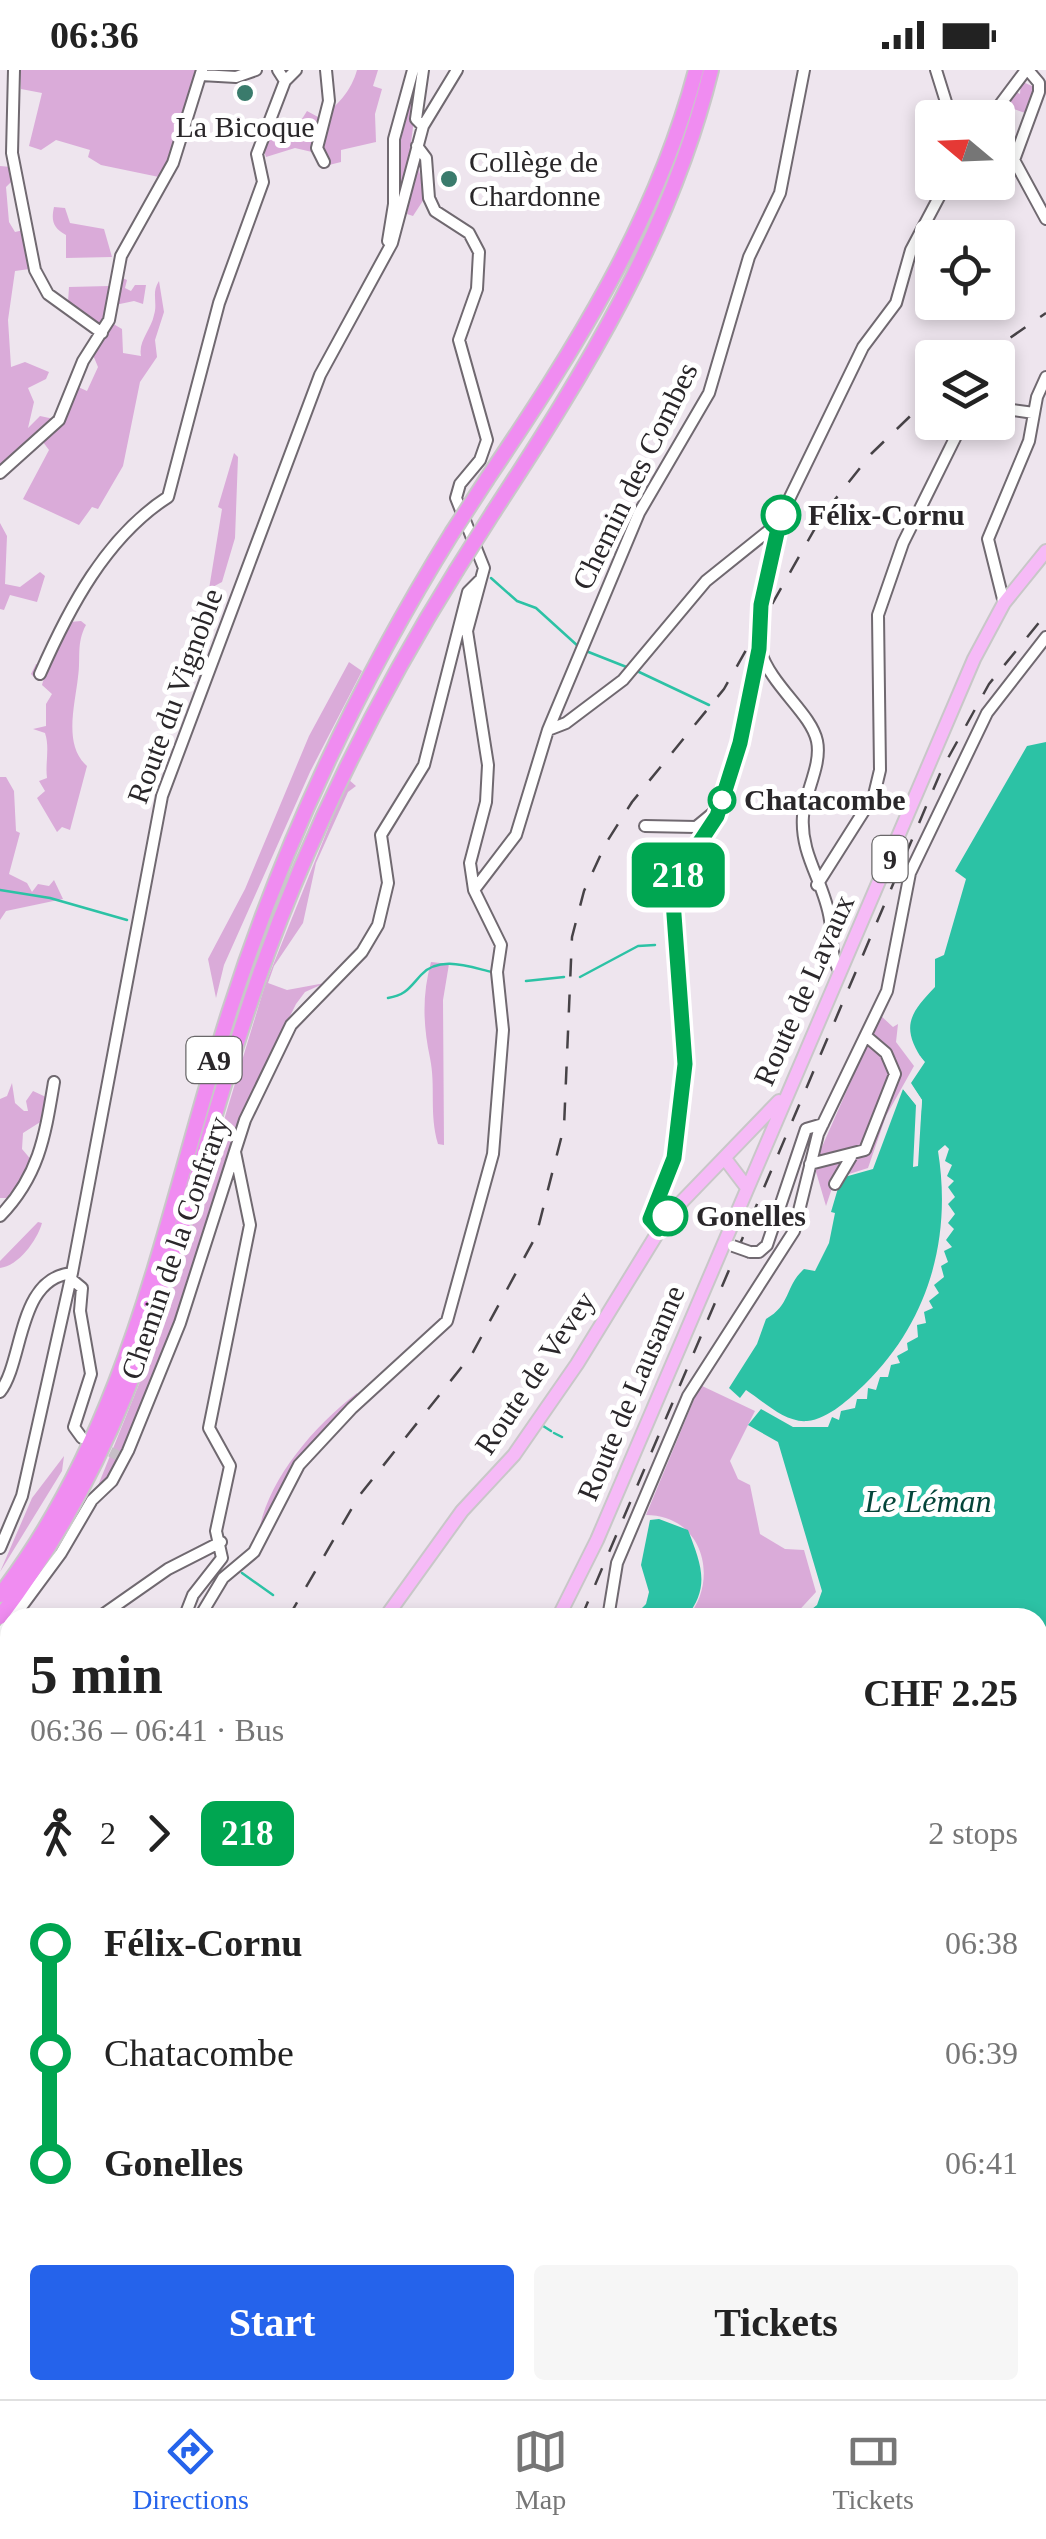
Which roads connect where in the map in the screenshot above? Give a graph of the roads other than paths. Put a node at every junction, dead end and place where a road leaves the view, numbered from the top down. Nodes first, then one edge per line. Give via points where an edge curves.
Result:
1 (14, 70) edge
2 (256, 70) edge
3 (278, 70) edge
4 (296, 70) edge
5 (326, 70) edge
6 (413, 70) edge
7 (422, 70) edge
8 (457, 70) edge
9 (696, 70) edge
10 (712, 70) edge
11 (804, 70) edge
12 (936, 70) edge
13 (1027, 70) edge
14 (201, 72) edge
15 (285, 81) junction
16 (945, 100) edge
17 (1004, 100) edge
18 (423, 126) junction
19 (417, 146) junction
20 (676, 159) junction
21 (324, 162) dead end
22 (937, 200) edge
23 (1046, 219) edge
24 (384, 259) junction
25 (102, 332) junction
26 (1046, 377) edge
27 (1015, 410) edge
28 (1034, 412) junction
29 (954, 440) edge
30 (0, 473) edge
31 (777, 524) junction
32 (1046, 551) edge
33 (481, 579) junction
34 (1004, 602) junction
35 (1046, 637) edge
36 (759, 649) junction
37 (40, 674) dead end
38 (548, 730) junction
39 (722, 800) junction
40 (645, 826) dead end
41 (818, 885) junction
42 (474, 890) junction
43 (840, 972) junction
44 (866, 1036) junction
45 (54, 1082) dead end
46 (785, 1096) junction
47 (823, 1124) junction
48 (738, 1148) junction
49 (761, 1150) junction
50 (235, 1151) junction
51 (851, 1157) junction
52 (726, 1160) junction
53 (810, 1164) junction
54 (835, 1184) dead end
55 (745, 1185) junction
56 (0, 1216) edge
57 (659, 1229) junction
58 (727, 1244) junction
59 (71, 1276) junction
60 (0, 1392) edge
61 (82, 1438) dead end
62 (221, 1542) junction
63 (0, 1548) edge
64 (0, 1595) edge
65 (6, 1608) edge
66 (21, 1608) edge
67 (112, 1608) edge
68 (188, 1608) edge
69 (205, 1608) edge
70 (393, 1608) edge
71 (563, 1608) edge
72 (610, 1608) edge

1 - 25 street via 12,153 35,270 48,294
2 - 14 street via 236,77
3 - 15 street
4 - 15 street
5 - 21 street via 329,101 317,148
6 - 24 street via 394,138 394,204
7 - 18 street via 416,119
8 - 18 street, Route du Vignoble
9 - 20 highway, A9
10 - 20 highway, A9
11 - 38 street, Chemin des Combes via 780,192 750,257 709,393 649,490
12 - 16 street
13 - 17 street
13 - 23 street via 1039,92 1014,160
14 - 25 street via 172,163 121,256
15 - 37 street via 257,154 263,182 219,303 168,498 124,535 71,604
18 - 19 street, Route du Vignoble
19 - 24 street, Route du Vignoble
19 - 33 street via 426,158 435,211 469,234 479,252 478,289 459,340 486,440 456,498 483,564
20 - 64 highway, A9, bridge via 608,291 374,668 305,810 233,1000 121,1378 70,1488
20 - 65 highway, A9, bridge via 624,298 376,710 299,874 243,1023 137,1373 60,1530
22 - 31 street via 911,250 896,302 863,347
24 - 59 street, Route du Vignoble via 331,349 162,796
25 - 30 street via 59,420
26 - 28 street
27 - 28 street
28 - 34 street via 1029,441 988,539
29 - 41 street via 903,543 878,615 880,770 874,795
31 - 36 street
31 - 38 street via 706,581 623,680
32 - 34 main road, Route de Lavaux / 9
33 - 42 street via 467,631 488,758 486,802 470,862
33 - 50 street, Chemin de la Confrary via 468,592 424,766 381,835 388,883 378,925 362,952 291,1024
34 - 43 main road, Route de Lavaux / 9
35 - 44 street via 987,713 916,859 886,992
36 - 39 street
36 - 41 street via 771,680 815,734 817,758 802,828
38 - 42 street, Chemin des Combes via 516,835
39 - 40 street via 696,827
39 - 57 street via 682,865 673,894 685,1064 674,1158 650,1215
41 - 43 street via 830,920 831,958
42 - 69 street via 501,945 496,972 503,1030 492,1154 450,1315 299,1465 254,1552 222,1578
43 - 46 main road, Route de Lavaux / 9
44 - 47 street
44 - 51 street via 886,1053 895,1074 864,1150
45 - 56 street via 36,1168
46 - 48 main road, Route de Vevey
46 - 49 main road, Route de Lavaux / 9
47 - 53 street
47 - 58 street, bridge via 806,1129 766,1245 750,1252
48 - 49 main road
48 - 52 main road, Route de Vevey
49 - 55 main road, Route de Lavaux / 9
50 - 62 street via 250,1225 209,1428 230,1466 216,1531
50 - 66 street, Chemin de la Confrary via 180,1322 123,1458
51 - 53 street
51 - 54 street
52 - 55 main road
52 - 57 main road, Route de Vevey
53 - 72 street via 794,1231 688,1396 617,1563
55 - 58 main road, Route de Lausanne / 9
57 - 70 main road, Route de Vevey via 514,1455 462,1511
58 - 71 main road, Route de Lausanne / 9
59 - 60 street via 57,1276 35,1301
59 - 61 street, Chemin de la Confrary via 82,1288 81,1322 91,1356 90,1384 74,1427
59 - 63 street, Route du Vignoble via 22,1496
62 - 67 street
62 - 68 street via 218,1566

